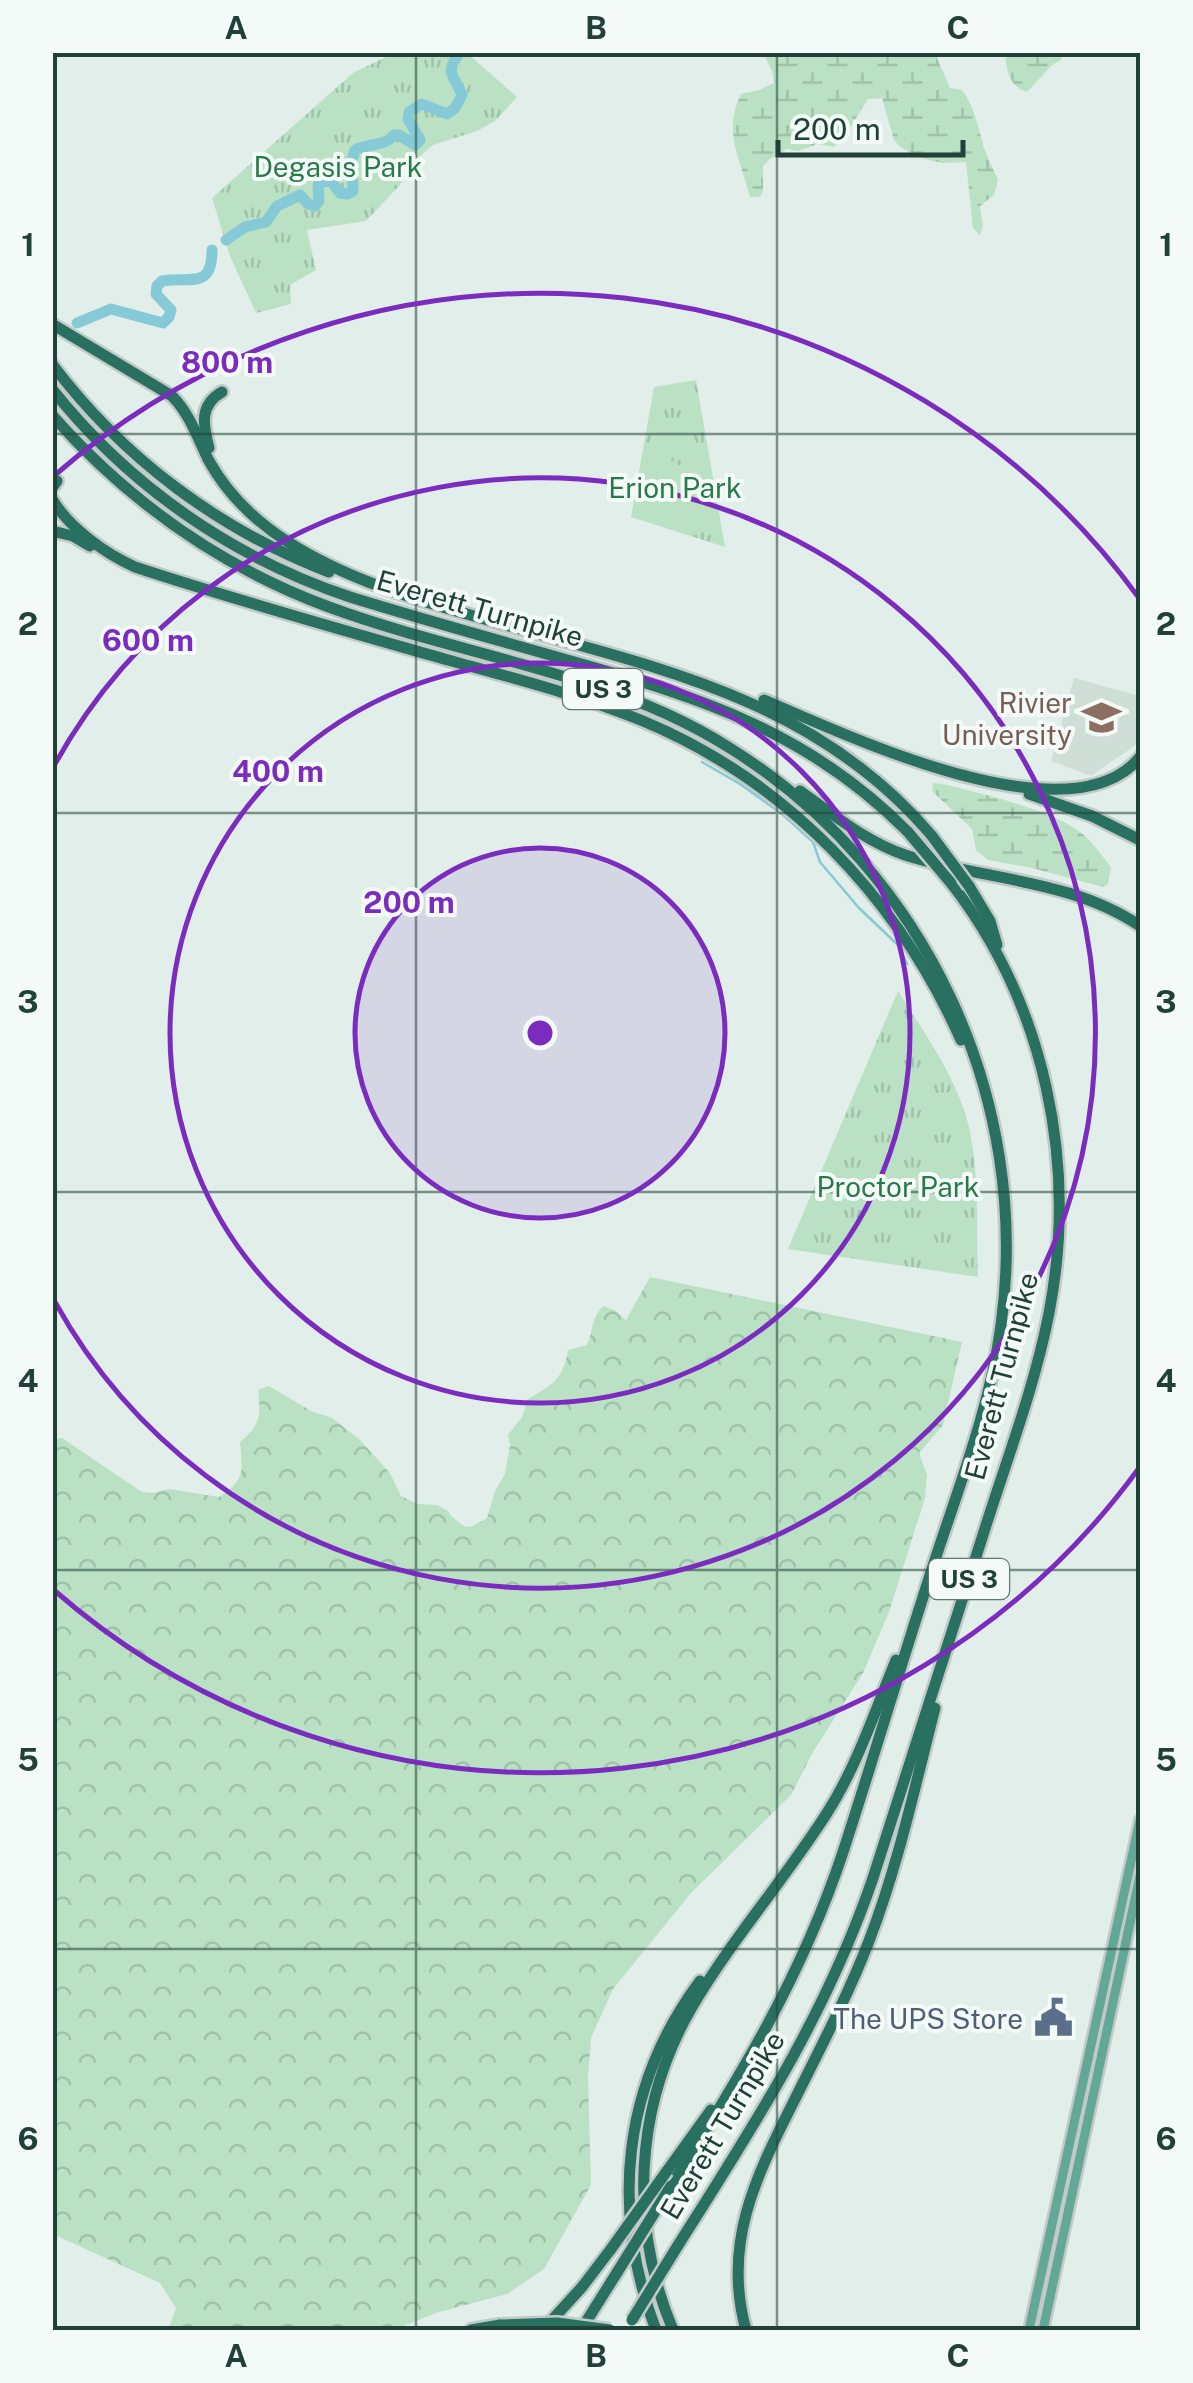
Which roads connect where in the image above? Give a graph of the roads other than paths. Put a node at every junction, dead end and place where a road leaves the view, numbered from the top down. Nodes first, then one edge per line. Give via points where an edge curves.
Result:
1 (52, 324) edge
2 (52, 364) edge
3 (52, 388) edge
4 (222, 392) dead end
5 (52, 415) edge
6 (233, 496) junction
7 (53, 503) edge
8 (52, 532) edge
9 (123, 562) junction
10 (401, 595) junction
11 (595, 651) junction
12 (714, 739) junction
13 (1140, 758) edge
14 (991, 782) junction
15 (1140, 840) edge
16 (1140, 926) edge
17 (1000, 959) junction
18 (997, 1138) junction
19 (969, 1578) junction
20 (910, 1637) junction
21 (1140, 1820) edge
22 (1140, 1876) edge
23 (763, 1904) junction
24 (758, 2046) junction
25 (628, 2327) edge
26 (472, 2330) edge
27 (542, 2330) edge
28 (581, 2330) edge
29 (610, 2330) edge
30 (656, 2330) edge
31 (672, 2330) edge
32 (746, 2330) edge
33 (1029, 2330) edge
34 (1043, 2330) edge

1 - 6 highway via 176,400
2 - 10 highway via 133,452 207,510 294,558
3 - 17 highway, Everett Turnpike / US 3, bridge via 144,483 189,517 298,577 654,685 778,735 872,798 908,832
4 - 6 highway via 206,407 204,425 211,456
5 - 12 highway, Everett Turnpike / US 3 via 156,513 260,578 344,612 612,692
6 - 10 highway via 298,548
7 - 9 highway
8 - 9 highway
9 - 18 highway via 589,701 662,729 734,770 826,842 898,925 954,1024
10 - 11 highway
11 - 14 highway via 716,681 905,756
11 - 17 highway, bridge via 714,687 845,754 932,836 990,920
12 - 16 highway via 882,846 1079,896
12 - 18 highway, Everett Turnpike / US 3 via 806,804 896,904 957,1010
13 - 14 highway via 1117,777 1082,787 1042,790
14 - 15 highway via 1086,813
17 - 19 highway, Everett Turnpike / US 3 via 1048,1094 1058,1244 1039,1354
18 - 20 highway, Everett Turnpike / US 3 via 1006,1238 997,1349
19 - 25 highway, Everett Turnpike / US 3, bridge via 841,1963 786,2072
19 - 32 highway via 876,1920 747,2204 738,2270
20 - 23 highway via 838,1794
20 - 24 highway, Everett Turnpike / US 3 via 824,1905
21 - 33 main road
22 - 34 main road
23 - 30 highway via 682,2007 642,2094 629,2207 637,2270
23 - 31 highway via 688,2015 652,2110 643,2211 651,2266
24 - 27 highway, bridge via 611,2249
24 - 28 highway, Everett Turnpike / US 3, bridge
26 - 29 highway, bridge via 556,2323

